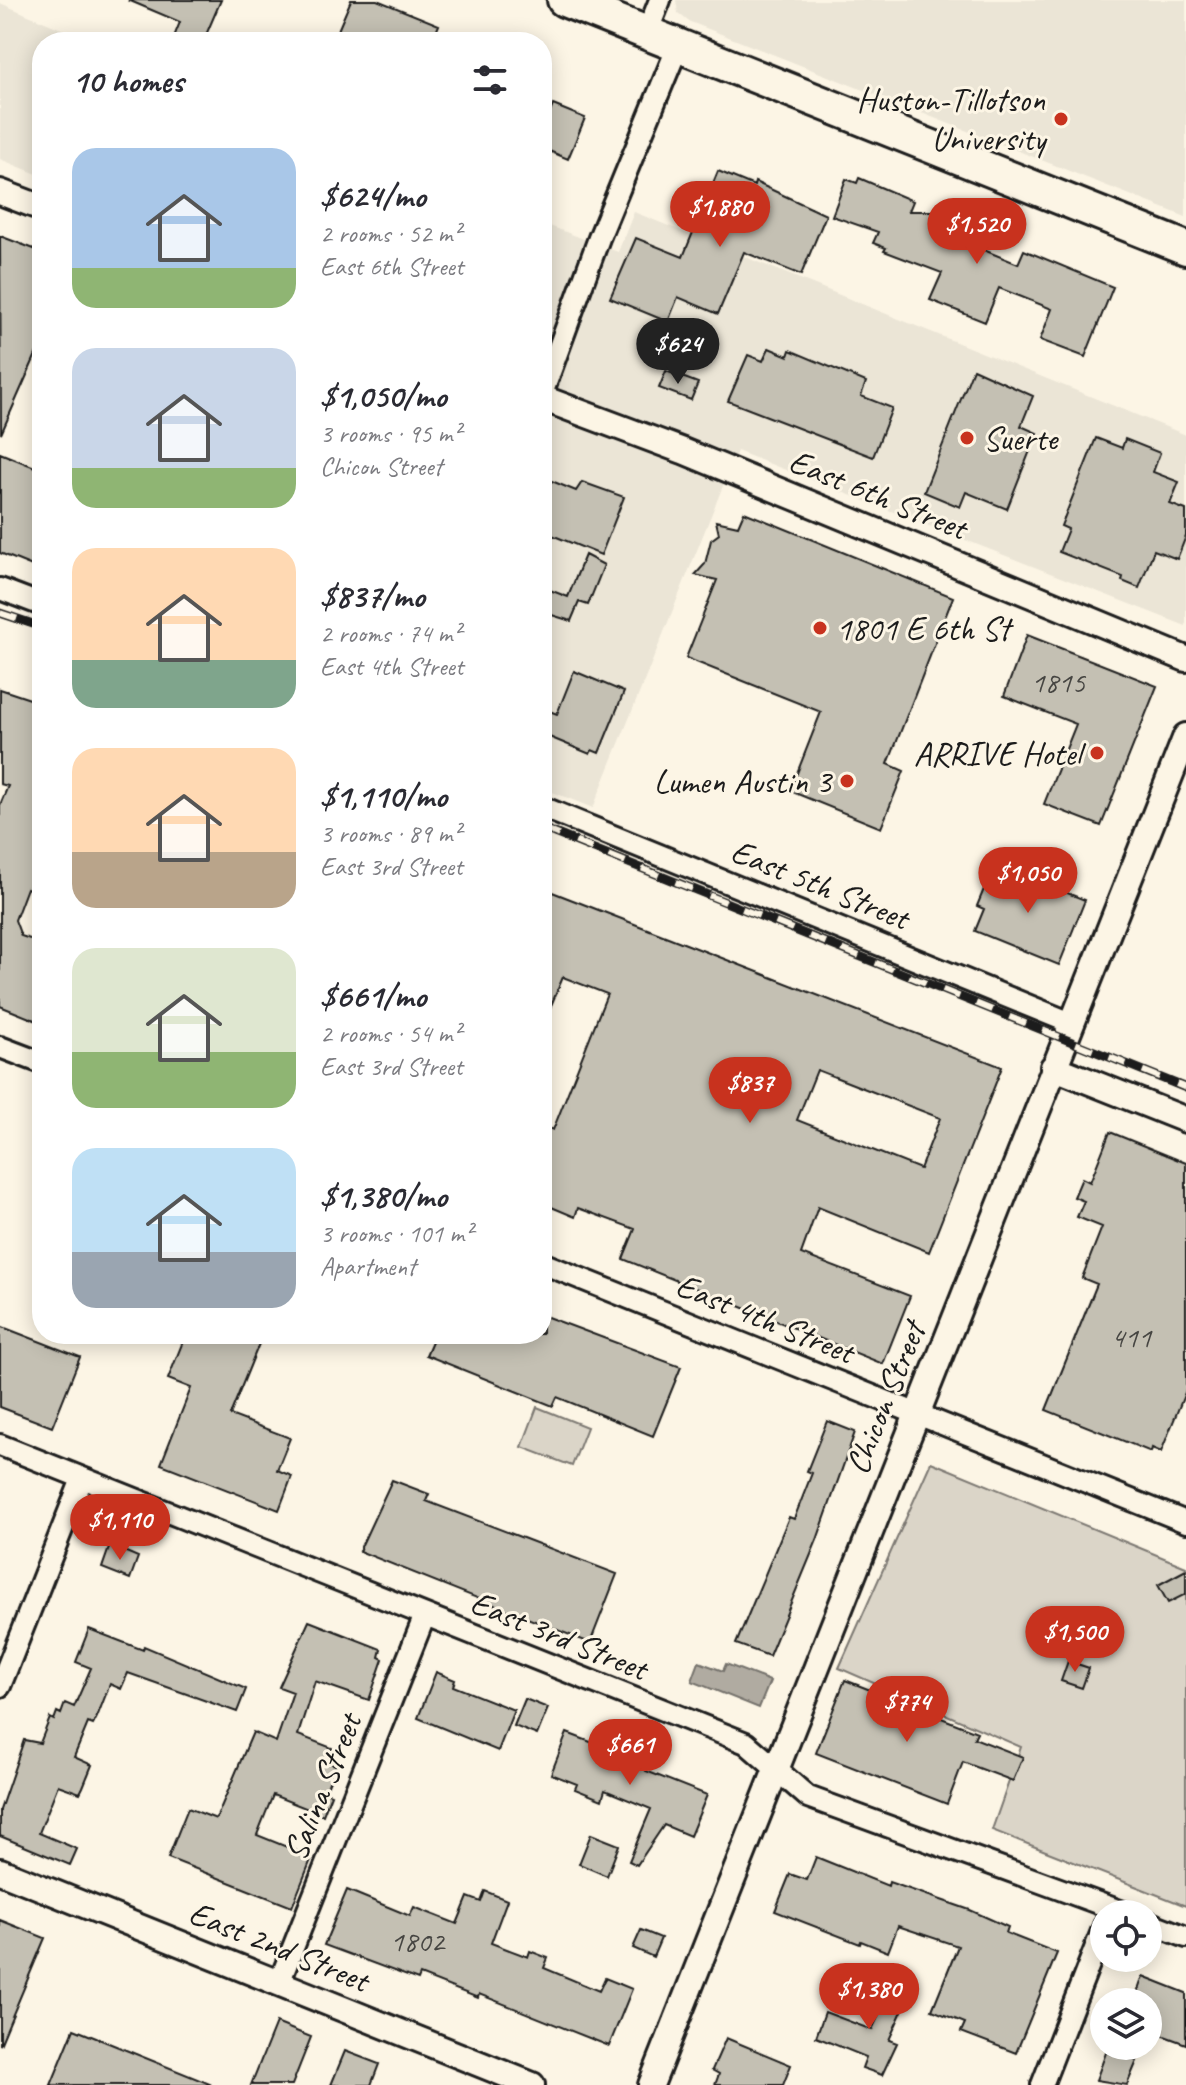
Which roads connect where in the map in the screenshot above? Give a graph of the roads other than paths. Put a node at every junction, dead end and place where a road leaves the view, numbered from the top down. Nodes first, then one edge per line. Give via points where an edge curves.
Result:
1 (564, 0) edge
2 (660, 0) edge
3 (647, 33) junction
4 (678, 46) junction
5 (0, 192) edge
6 (32, 204) edge
7 (1186, 248) edge
8 (552, 368) edge
9 (552, 400) edge
10 (0, 589) edge
11 (32, 601) edge
12 (1186, 659) edge
13 (1186, 736) edge
14 (552, 811) edge
15 (1071, 1023) junction
16 (0, 1047) edge
17 (32, 1059) edge
18 (1053, 1067) junction
19 (1186, 1120) edge
20 (552, 1267) edge
21 (915, 1413) junction
22 (0, 1445) edge
23 (82, 1479) junction
24 (1186, 1522) edge
25 (425, 1615) junction
26 (0, 1686) edge
27 (776, 1769) junction
28 (0, 1871) edge
29 (1090, 1906) edge
30 (1162, 1928) edge
31 (1186, 1937) edge
32 (1090, 1970) edge
33 (279, 1983) junction
34 (532, 2085) edge
35 (651, 2085) edge
36 (1042, 2085) edge

1 - 3 main road
2 - 3 street
3 - 4 main road
4 - 7 main road
4 - 8 street
5 - 6 street
9 - 12 street, East 6th Street
10 - 11 street
13 - 15 street, Chicon Street
14 - 15 street, East 5th Street
15 - 18 street, Chicon Street
16 - 17 street
18 - 19 street
18 - 21 street, Chicon Street
20 - 21 street, East 4th Street
21 - 24 street, East 4th Street
21 - 27 street, Chicon Street
22 - 23 street, East 3rd Street
23 - 25 street, East 3rd Street
23 - 26 street
25 - 27 street, East 3rd Street via 746,1743
25 - 33 street, Salina Street
27 - 29 street, East 3rd Street via 808,1797
27 - 35 street, Chicon Street
28 - 33 street, East 2nd Street
30 - 31 street
32 - 36 street
33 - 34 street, East 2nd Street

